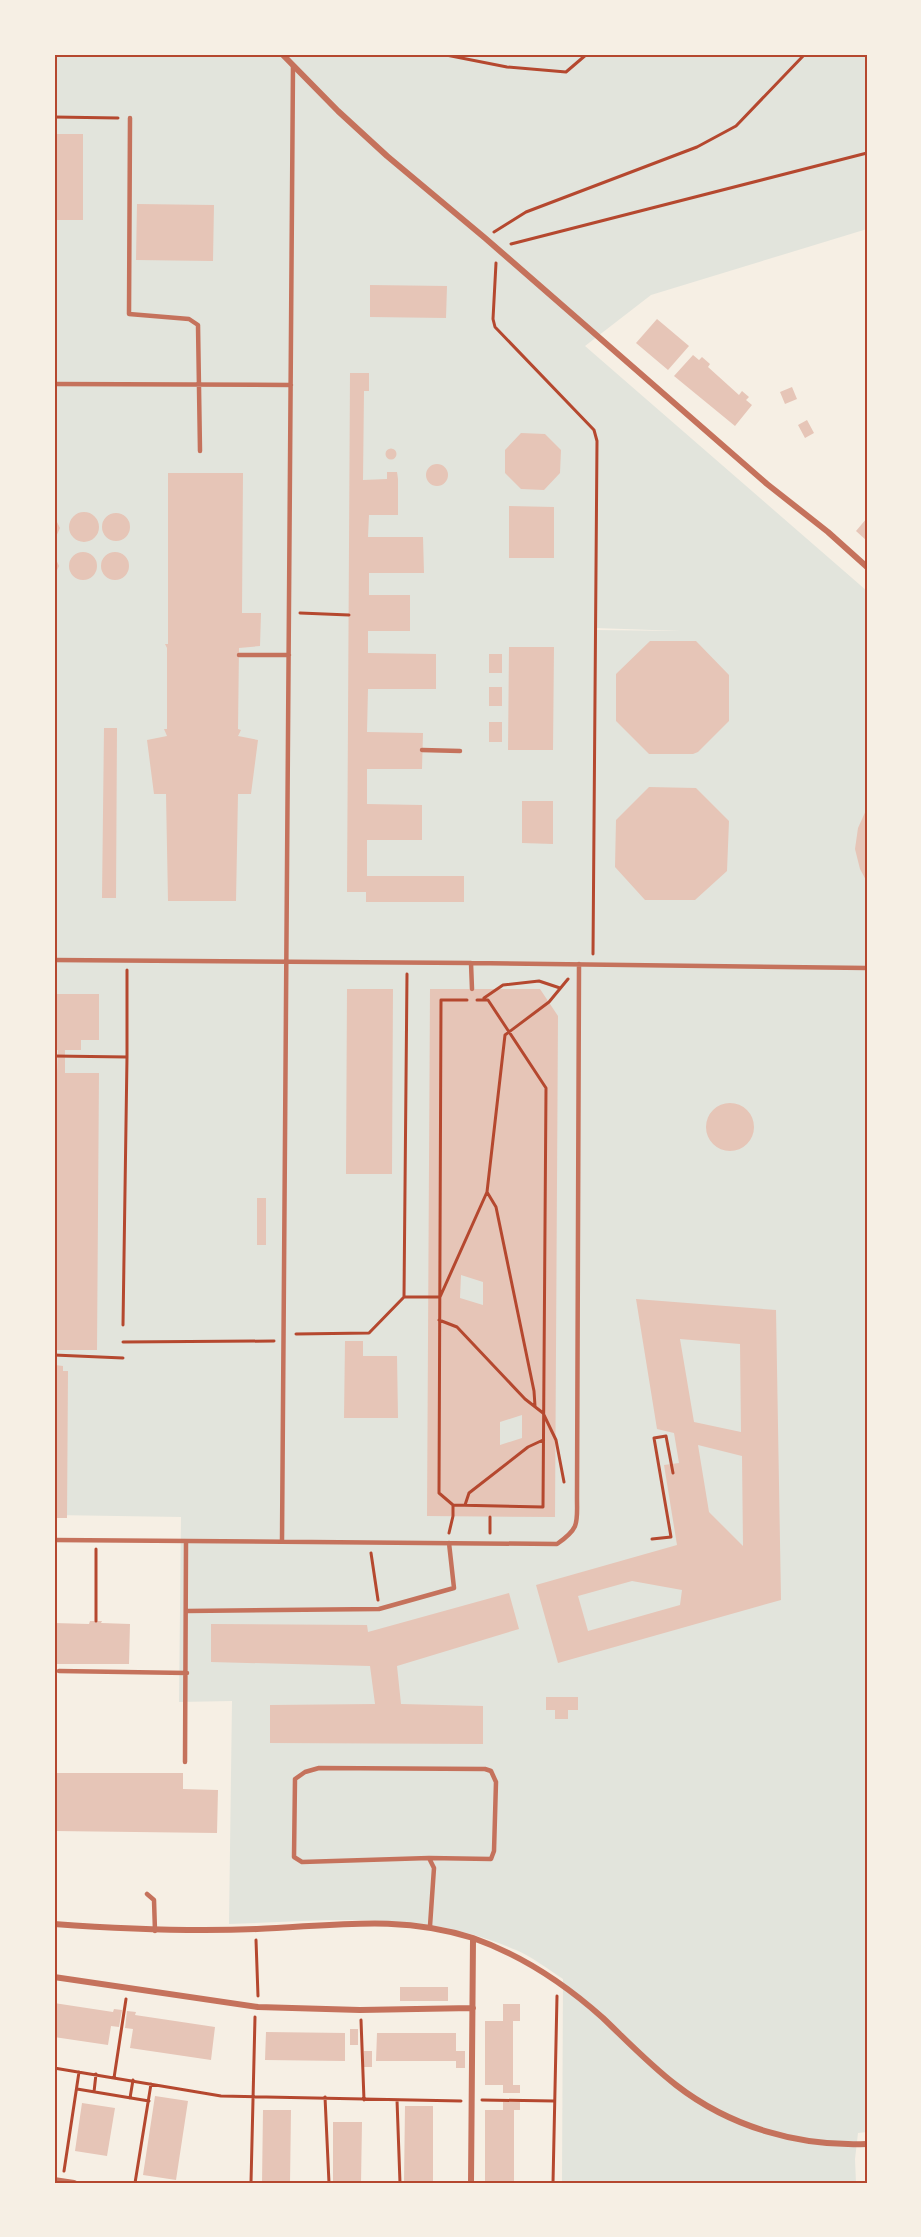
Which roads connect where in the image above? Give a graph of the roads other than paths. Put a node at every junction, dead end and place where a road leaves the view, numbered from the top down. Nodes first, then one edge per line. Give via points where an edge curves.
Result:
1 (282, 54) edge
2 (293, 65) junction
3 (130, 118) road end
4 (54, 384) edge
5 (199, 385) junction
6 (291, 385) junction
7 (200, 451) dead end
8 (867, 567) edge
9 (239, 655) dead end
10 (289, 655) junction
11 (422, 750) dead end
12 (460, 750) dead end
13 (54, 960) edge
14 (286, 962) junction
15 (471, 963) junction
16 (579, 964) junction
17 (867, 968) edge
18 (472, 989) dead end
19 (54, 1540) edge
20 (282, 1541) junction
21 (186, 1542) junction
22 (449, 1543) junction
23 (186, 1611) junction
24 (59, 1671) dead end
25 (187, 1673) junction
26 (185, 1762) dead end
27 (429, 1858) junction
28 (147, 1894) dead end
29 (54, 1924) edge
30 (430, 1926) junction
31 (155, 1931) junction
32 (473, 1939) junction
33 (54, 1977) edge
34 (473, 2008) junction
35 (867, 2144) edge
36 (54, 2180) edge
37 (74, 2183) edge
38 (471, 2183) edge

1 - 2 street
2 - 6 lane
2 - 8 street via 387,156
3 - 5 lane via 129,314 189,319 198,325
4 - 5 lane
5 - 6 lane
5 - 7 lane
6 - 10 lane
9 - 10 lane
10 - 14 lane
11 - 12 lane
13 - 14 lane
14 - 15 lane
14 - 20 lane
15 - 16 lane
15 - 18 lane
16 - 17 lane
16 - 22 lane via 576,1526 557,1544
19 - 21 lane
20 - 21 lane
20 - 22 lane
21 - 23 lane
22 - 23 lane via 454,1588 379,1609
23 - 25 lane
24 - 25 lane
25 - 26 lane
27 - 27 lane via 302,1862 294,1857 295,1779 319,1768 491,1771 496,1782 491,1859
27 - 30 lane via 434,1868
28 - 31 lane via 154,1900
29 - 31 street
30 - 31 street via 382,1922
30 - 32 street
32 - 34 street
32 - 35 street via 537,1968 557,1982 677,2086 715,2110 748,2125 810,2142
33 - 34 street via 258,2007
34 - 38 street
36 - 37 street

